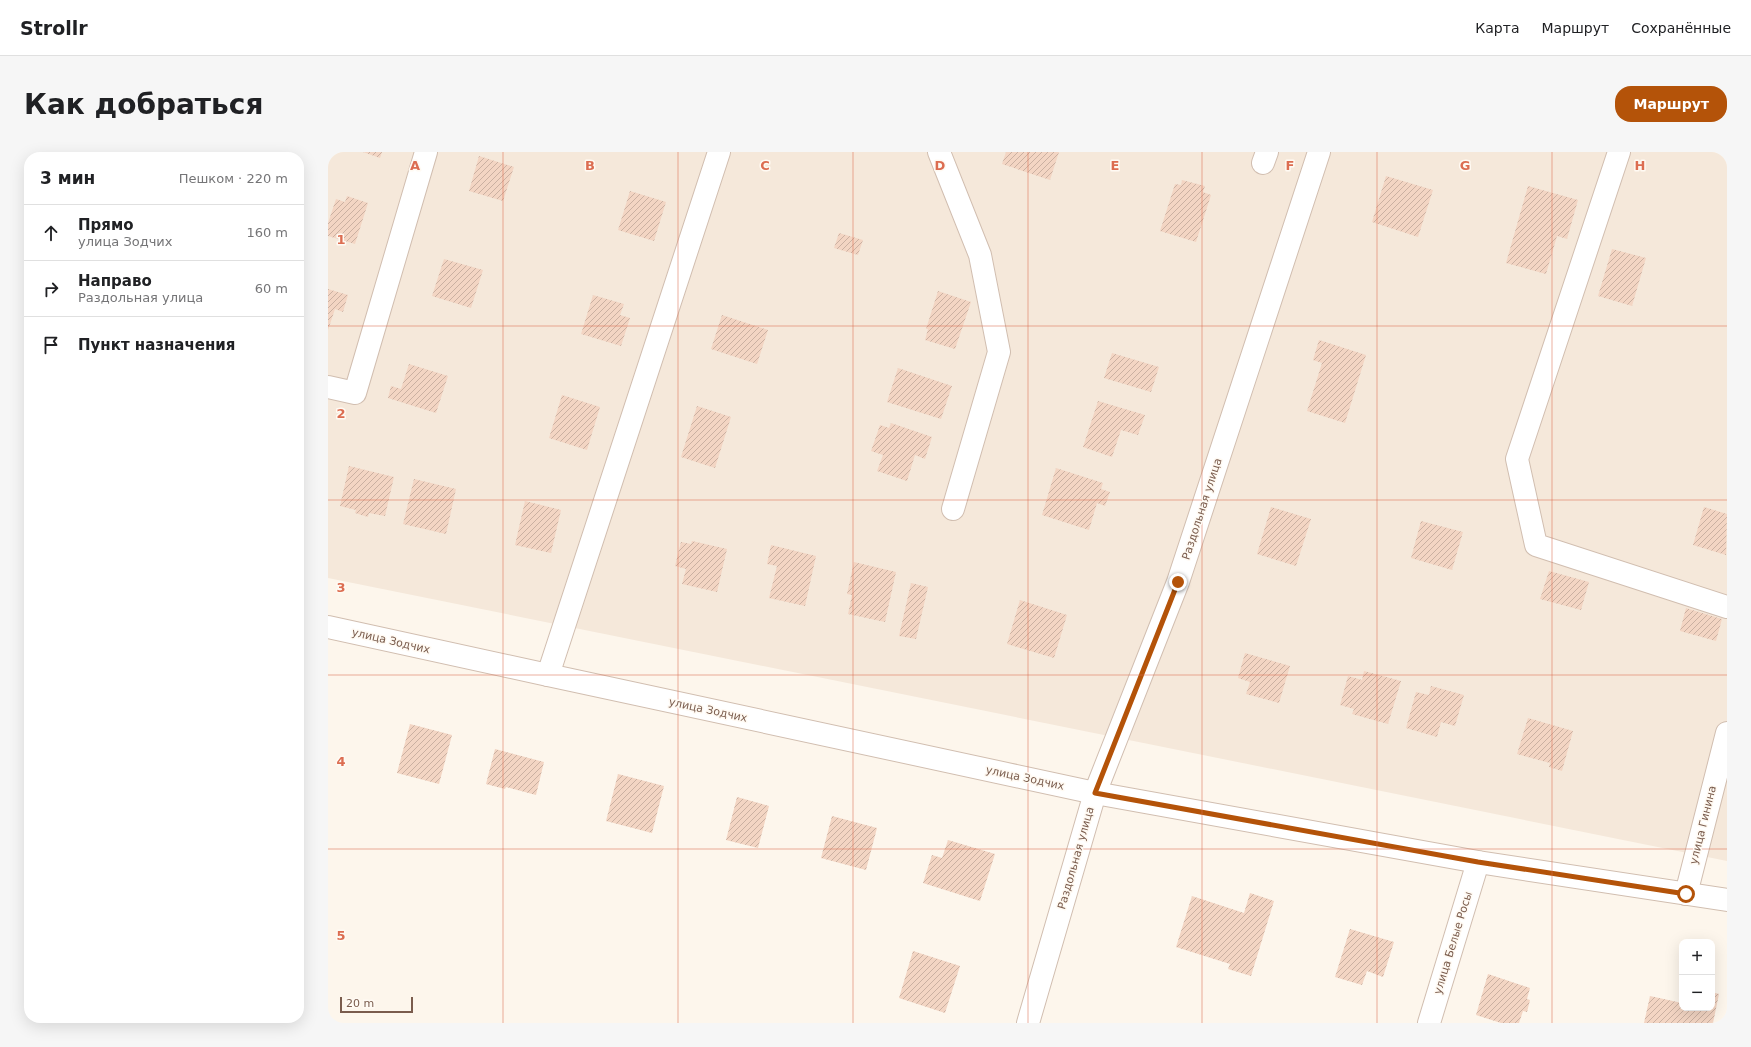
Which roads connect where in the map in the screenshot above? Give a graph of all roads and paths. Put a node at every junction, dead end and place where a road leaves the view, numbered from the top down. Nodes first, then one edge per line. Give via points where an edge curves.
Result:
1 (426, 152) edge
2 (719, 152) edge
3 (939, 152) edge
4 (1319, 152) edge
5 (1619, 152) edge
6 (328, 387) edge
7 (953, 509) dead end
8 (1727, 607) edge
9 (328, 626) edge
10 (548, 676) junction
11 (1727, 733) edge
12 (1095, 793) junction
13 (1478, 862) junction
14 (1686, 894) junction
15 (1727, 900) edge
16 (1028, 1023) edge
17 (1429, 1023) edge

1 - 6 street via 355,393
2 - 10 street
3 - 7 street via 980,255 999,352
4 - 12 street, Раздольная улица via 1178,582
5 - 8 street via 1517,459 1536,545
9 - 10 street, улица Зодчих
10 - 12 street, улица Зодчих
11 - 14 street, улица Гинина
12 - 13 street, улица Зодчих
12 - 16 street, Раздольная улица
13 - 14 street, улица Зодчих
13 - 17 street, улица Белые Росы
14 - 15 street, улица Зодчих

